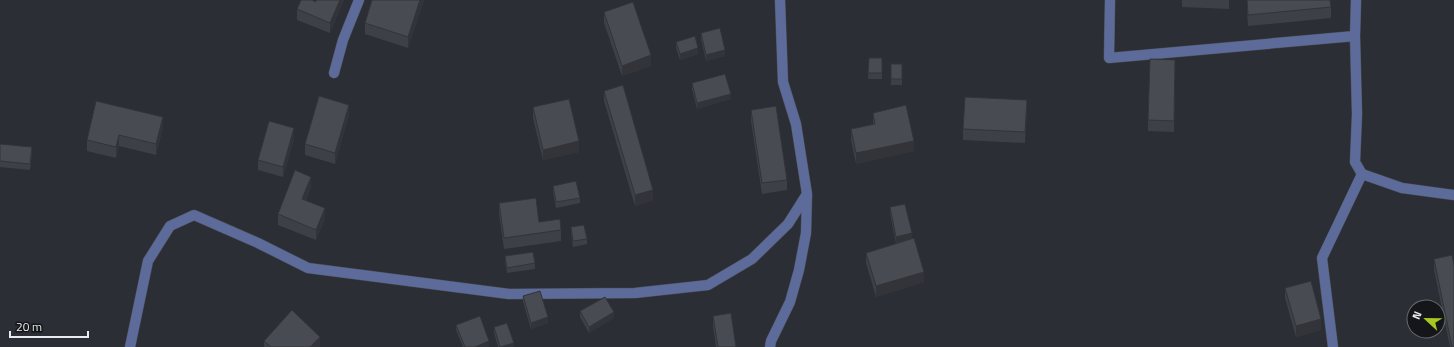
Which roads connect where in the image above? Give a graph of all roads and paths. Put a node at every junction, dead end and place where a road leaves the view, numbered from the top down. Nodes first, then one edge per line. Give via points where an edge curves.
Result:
1 (359, 0) edge
2 (780, 0) edge
3 (1110, 0) edge
4 (1356, 0) edge
5 (1355, 36) junction
6 (334, 73) dead end
7 (1362, 174) junction
8 (807, 194) junction
9 (1454, 195) edge
10 (130, 347) edge
11 (770, 347) edge
12 (1334, 347) edge

1 - 6 street via 343,40
2 - 8 street via 783,82 796,124
3 - 5 street via 1109,58
4 - 5 street
5 - 7 street via 1355,162
7 - 9 street via 1402,188
7 - 12 street via 1322,258
8 - 10 street via 788,224 752,260 708,285 635,293 509,294 308,268 194,215 170,226 148,261
8 - 11 street via 806,233 799,270 790,302

